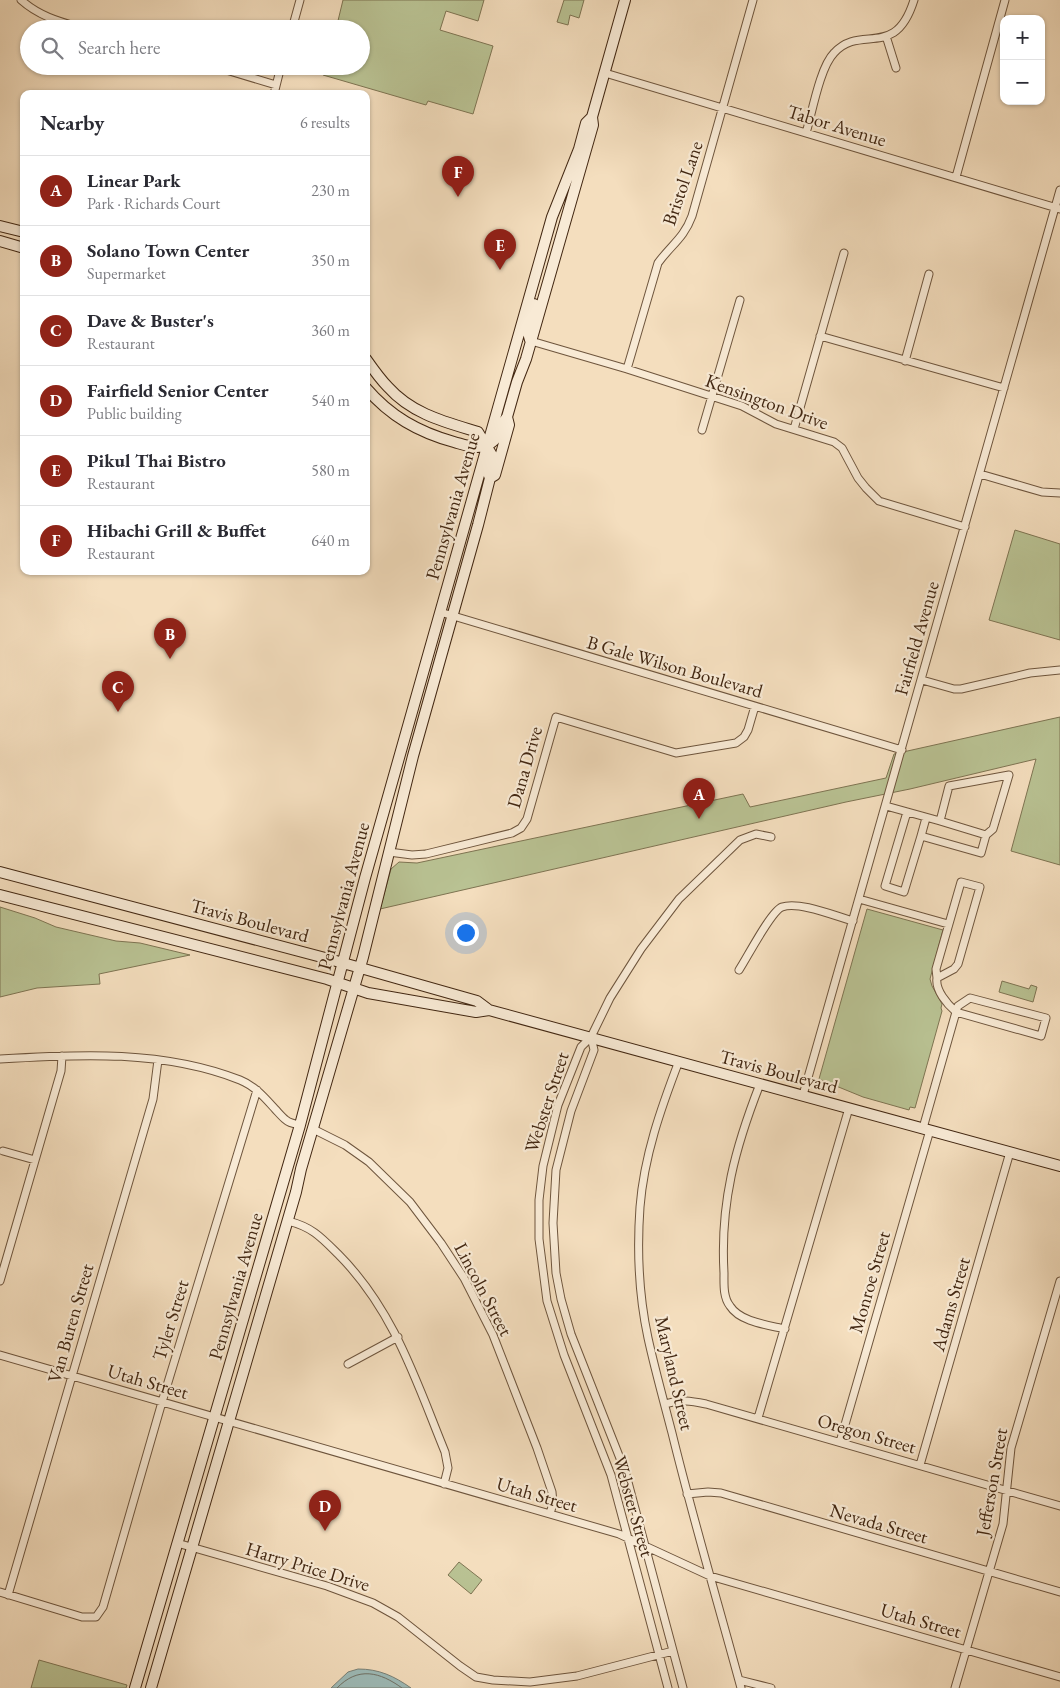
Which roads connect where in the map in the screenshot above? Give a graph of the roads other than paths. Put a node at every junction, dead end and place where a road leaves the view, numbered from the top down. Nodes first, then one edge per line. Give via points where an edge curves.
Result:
1 (22, 0) edge
2 (300, 0) edge
3 (625, 0) edge
4 (753, 0) edge
5 (914, 0) edge
6 (1005, 0) edge
7 (58, 20) edge
8 (294, 20) edge
9 (886, 36) junction
10 (896, 68) dead end
11 (605, 72) junction
12 (242, 75) edge
13 (279, 75) edge
14 (276, 85) junction
15 (275, 90) edge
16 (723, 107) junction
17 (592, 117) junction
18 (806, 133) junction
19 (956, 177) junction
20 (1060, 190) edge
21 (1058, 208) edge
22 (0, 226) edge
23 (20, 231) edge
24 (0, 241) edge
25 (20, 247) edge
26 (844, 253) dead end
27 (929, 274) dead end
28 (533, 282) junction
29 (740, 300) dead end
30 (820, 336) junction
31 (531, 341) junction
32 (514, 348) junction
33 (905, 361) junction
34 (370, 364) edge
35 (628, 369) junction
36 (1004, 388) junction
37 (370, 392) edge
38 (712, 397) junction
39 (507, 417) junction
40 (794, 429) junction
41 (702, 430) dead end
42 (487, 445) junction
43 (980, 474) junction
44 (490, 478) junction
45 (1060, 493) edge
46 (965, 527) junction
47 (440, 612) junction
48 (453, 616) junction
49 (1060, 670) edge
50 (922, 680) junction
51 (755, 706) junction
52 (902, 750) junction
53 (886, 806) junction
54 (907, 812) junction
55 (926, 818) junction
56 (940, 821) junction
57 (986, 835) junction
58 (921, 836) junction
59 (771, 837) dead end
60 (389, 852) junction
61 (0, 872) edge
62 (0, 895) edge
63 (859, 898) junction
64 (853, 921) junction
65 (948, 924) junction
66 (343, 963) junction
67 (360, 968) junction
68 (739, 970) dead end
69 (937, 978) junction
70 (338, 982) junction
71 (354, 988) junction
72 (489, 1010) junction
73 (956, 1012) junction
74 (591, 1037) junction
75 (62, 1056) junction
76 (0, 1060) edge
77 (158, 1060) junction
78 (679, 1061) junction
79 (760, 1084) junction
80 (256, 1090) junction
81 (803, 1095) junction
82 (849, 1108) junction
83 (300, 1125) junction
84 (313, 1129) junction
85 (926, 1129) junction
86 (3, 1151) dead end
87 (1010, 1152) junction
88 (36, 1160) junction
89 (1060, 1166) edge
90 (288, 1221) junction
91 (0, 1281) edge
92 (1060, 1282) edge
93 (785, 1330) junction
94 (398, 1337) junction
95 (0, 1355) edge
96 (348, 1364) dead end
97 (72, 1376) junction
98 (162, 1402) junction
99 (665, 1404) junction
100 (214, 1417) junction
101 (758, 1418) junction
102 (229, 1422) junction
103 (840, 1442) junction
104 (920, 1465) junction
105 (444, 1484) junction
106 (1006, 1490) junction
107 (687, 1494) junction
108 (1060, 1506) edge
109 (550, 1514) junction
110 (627, 1538) junction
111 (177, 1543) junction
112 (645, 1546) junction
113 (192, 1548) junction
114 (988, 1572) junction
115 (710, 1576) junction
116 (0, 1592) edge
117 (1060, 1592) edge
118 (8, 1595) junction
119 (966, 1650) junction
120 (673, 1651) junction
121 (659, 1654) junction
122 (1060, 1677) edge
123 (740, 1684) edge
124 (135, 1688) edge
125 (151, 1688) edge
126 (668, 1688) edge
127 (683, 1688) edge
128 (771, 1688) edge
129 (955, 1688) edge

1 - 7 street via 35,12
2 - 8 street
3 - 11 main road, Pennsylvania Avenue
4 - 16 street, Bristol Lane
5 - 9 street via 910,15 895,32
6 - 19 street
9 - 10 street
9 - 18 street via 857,40 834,53 822,78
11 - 16 street, Tabor Avenue
11 - 17 main road, Pennsylvania Avenue
12 - 14 street
13 - 14 street
14 - 15 street
16 - 18 street, Tabor Avenue
16 - 35 street, Bristol Lane via 690,221 681,238 658,263
17 - 28 main road, Pennsylvania Avenue via 586,123 552,216
17 - 31 main road, Pennsylvania Avenue via 593,125
18 - 19 street, Tabor Avenue
19 - 21 street, Tabor Avenue
20 - 21 street, Fairfield Avenue
21 - 36 street, Fairfield Avenue
22 - 23 main road
24 - 25 main road
26 - 30 street
27 - 33 street
28 - 31 main road via 536,294 527,329
28 - 32 main road, Pennsylvania Avenue
29 - 38 street
30 - 33 street
30 - 40 street
31 - 32 main road
31 - 35 street, Kensington Drive
31 - 39 main road, Pennsylvania Avenue
32 - 42 main road, Pennsylvania Avenue
33 - 36 street
34 - 42 main road via 388,388 404,402 438,420 478,432
35 - 38 street, Kensington Drive
36 - 43 street, Fairfield Avenue
37 - 42 main road via 385,408 415,428 474,448
38 - 40 street, Kensington Drive via 742,406 776,424
38 - 41 street
39 - 42 main road via 497,438
39 - 44 main road, Pennsylvania Avenue via 509,425 495,475
40 - 46 street, Kensington Drive via 824,438 842,448 858,478 879,501
42 - 44 main road via 492,456
42 - 47 main road, Pennsylvania Avenue
43 - 45 street via 1042,492
43 - 46 street, Fairfield Avenue
44 - 48 main road, Pennsylvania Avenue
46 - 50 street, Fairfield Avenue
47 - 48 street, B Gale Wilson Boulevard
47 - 66 main road, Pennsylvania Avenue
48 - 51 street, B Gale Wilson Boulevard
48 - 60 main road, Pennsylvania Avenue
49 - 50 street via 1030,673 954,690
50 - 52 street, Fairfield Avenue
51 - 52 street, B Gale Wilson Boulevard
51 - 60 street, Dana Drive via 746,734 736,743 676,753 556,717 527,818 521,828 426,854
52 - 53 street, Fairfield Avenue
53 - 54 street
53 - 63 street, Fairfield Avenue
54 - 55 street
54 - 58 street via 885,886 904,892
55 - 56 street
55 - 58 street
56 - 57 street
56 - 57 street via 949,786 1008,775 993,828
57 - 58 street via 981,853
59 - 74 street via 756,834 740,840 679,899 641,949 610,998
60 - 67 main road, Pennsylvania Avenue
61 - 66 main road, Travis Boulevard
62 - 70 main road, Travis Boulevard
63 - 64 street, Fairfield Avenue
63 - 65 street
64 - 68 street via 804,907 780,907
64 - 81 street, Fairfield Avenue
65 - 69 street via 936,969
65 - 69 street via 961,882 980,887 958,964
66 - 67 main road, Travis Boulevard
66 - 70 main road, Pennsylvania Avenue
67 - 71 main road, Pennsylvania Avenue
67 - 72 main road, Travis Boulevard via 477,1001
69 - 73 street via 938,987
70 - 71 main road, Travis Boulevard
70 - 83 main road, Pennsylvania Avenue
71 - 72 main road, Travis Boulevard via 476,1012
71 - 84 main road, Pennsylvania Avenue
72 - 74 main road, Travis Boulevard
73 - 73 street via 1041,1036 1046,1018 970,998 958,1006
73 - 85 street, Monroe Street
74 - 78 main road, Travis Boulevard
74 - 110 street, Webster Street via 581,1047 550,1134 539,1200 539,1239 547,1301 556,1335 611,1475
74 - 112 street, Webster Street via 594,1050 571,1111 556,1170 554,1252 561,1299 571,1334 625,1471
75 - 76 street
75 - 77 street
75 - 88 street via 61,1071
77 - 80 street via 219,1073
77 - 97 street, Van Buren Street via 153,1099
78 - 79 main road, Travis Boulevard
78 - 99 street, Maryland Street via 651,1145 640,1206 642,1302
79 - 81 main road, Travis Boulevard
79 - 93 street via 744,1126 728,1187 722,1250 725,1294 736,1313
80 - 83 street via 286,1120
80 - 98 street, Tyler Street
81 - 82 main road, Travis Boulevard
82 - 85 main road, Travis Boulevard
82 - 93 street
83 - 100 main road, Pennsylvania Avenue
84 - 90 main road, Pennsylvania Avenue
84 - 109 street, Lincoln Street via 369,1162 410,1202 464,1278 492,1335 537,1448 552,1492
85 - 87 main road, Travis Boulevard
85 - 103 street, Monroe Street
86 - 88 street
87 - 89 main road, Travis Boulevard
87 - 104 street, Adams Street
88 - 91 street
90 - 94 street via 315,1232 346,1262
90 - 102 main road, Pennsylvania Avenue
92 - 106 street, Jefferson Street via 1011,1448
93 - 101 street
94 - 96 street
94 - 105 street via 447,1460
95 - 97 street, Utah Street
97 - 98 street, Utah Street
97 - 118 street, Van Buren Street
98 - 100 street, Utah Street
98 - 118 street, Tyler Street via 103,1607 96,1617 82,1617
99 - 101 street, Oregon Street via 688,1400
99 - 107 street, Maryland Street
100 - 102 street, Utah Street
100 - 111 main road, Pennsylvania Avenue
101 - 103 street, Oregon Street
102 - 105 street, Utah Street
102 - 113 main road, Pennsylvania Avenue
103 - 104 street, Oregon Street
104 - 106 street, Oregon Street
105 - 109 street, Utah Street
106 - 108 street, Oregon Street
106 - 114 street, Jefferson Street via 1003,1524
107 - 114 street, Nevada Street via 721,1493
107 - 115 street, Maryland Street
109 - 110 street, Utah Street
110 - 112 street, Utah Street
110 - 121 street, Webster Street
111 - 113 street, Harry Price Drive
111 - 124 main road, Pennsylvania Avenue
112 - 115 street, Utah Street
112 - 120 street, Webster Street
113 - 121 street, Harry Price Drive via 327,1586 373,1603 398,1617 476,1677 530,1682 577,1676
113 - 125 main road, Pennsylvania Avenue
114 - 117 street, Nevada Street
114 - 119 street, Jefferson Street
115 - 119 street, Utah Street
115 - 123 street, Maryland Street
116 - 118 street
119 - 122 street, Utah Street
119 - 129 street, Jefferson Street
120 - 121 street, Harry Price Drive
120 - 127 street, Webster Street
121 - 126 street, Webster Street
123 - 128 street

